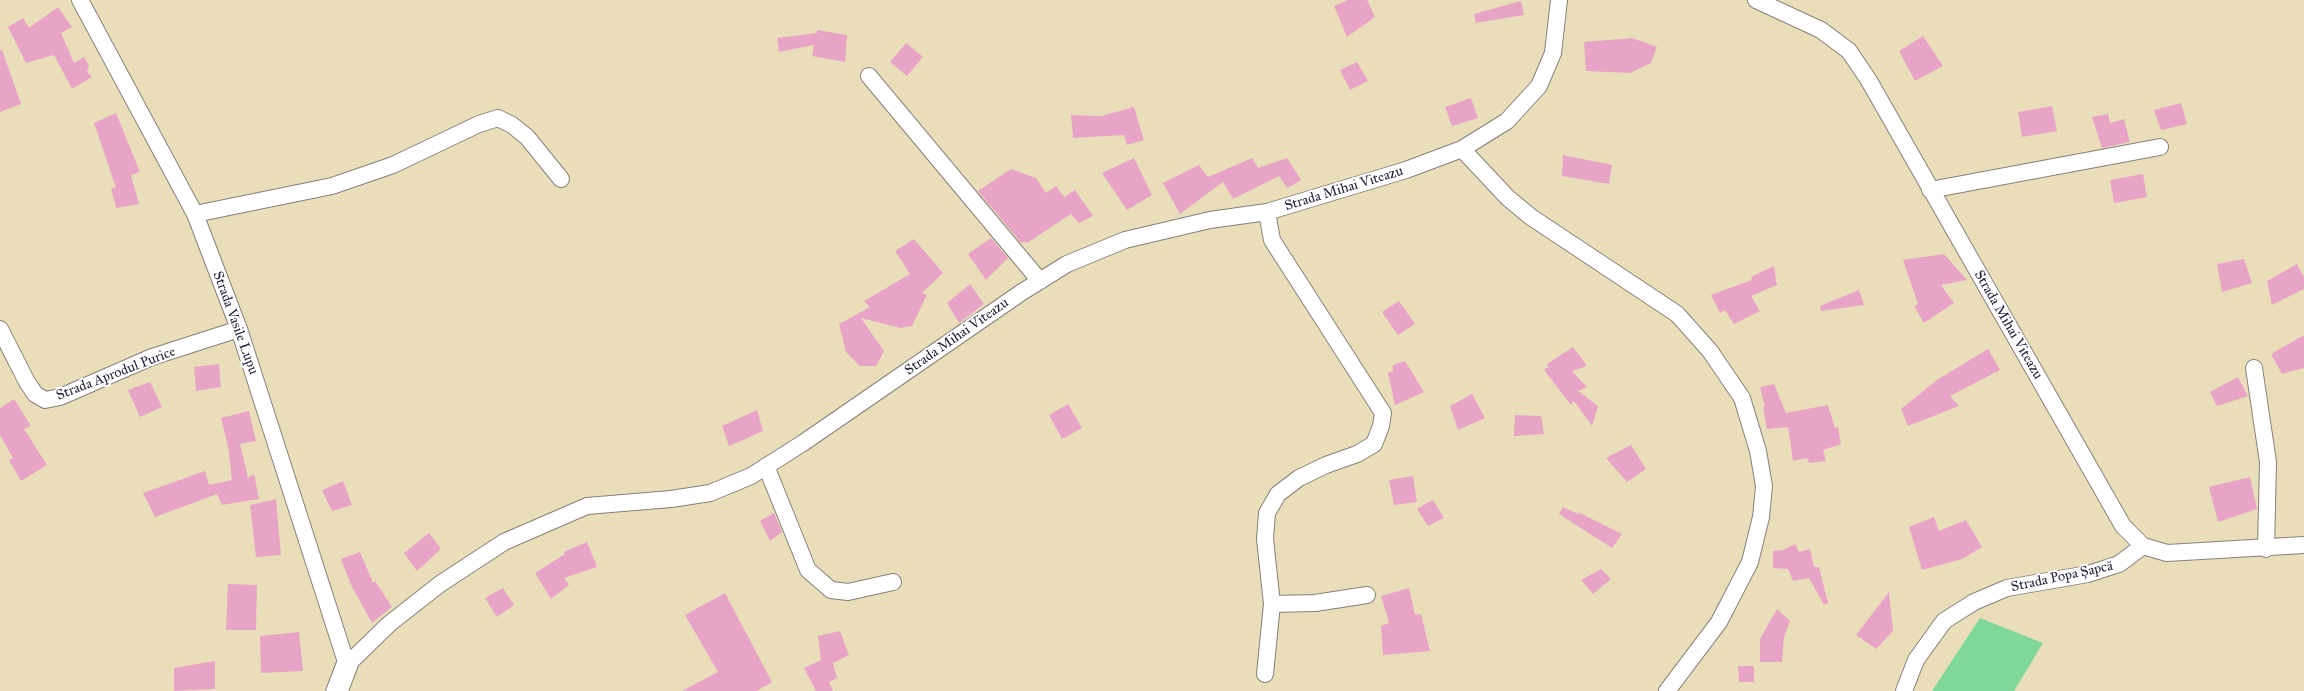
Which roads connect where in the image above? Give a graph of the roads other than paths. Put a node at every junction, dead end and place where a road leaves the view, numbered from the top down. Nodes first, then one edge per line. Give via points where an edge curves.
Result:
1 (80, 0) edge
2 (1559, 0) edge
3 (1756, 0) edge
4 (869, 76) dead end
5 (2160, 148) dead end
6 (1462, 149) junction
7 (561, 179) dead end
8 (1930, 190) junction
9 (1267, 212) junction
10 (195, 214) junction
11 (1040, 281) junction
12 (0, 329) edge
13 (239, 329) junction
14 (2254, 368) dead end
15 (766, 466) junction
16 (2304, 545) edge
17 (2143, 546) junction
18 (2266, 549) junction
19 (893, 582) dead end
20 (1367, 595) dead end
21 (1272, 604) junction
22 (347, 665) junction
23 (1265, 674) dead end
24 (337, 691) edge
25 (1666, 691) edge
26 (1904, 691) edge

1 - 10 street, Strada Vasile Lupu
2 - 6 street, Strada Mihai Viteazu via 1553,53 1539,86 1508,121
3 - 8 street, Strada Mihai Viteazu via 1821,30 1849,51
4 - 11 street
5 - 8 street
6 - 9 street, Strada Mihai Viteazu via 1406,170
6 - 25 street via 1508,198 1531,217 1677,314 1710,351 1742,398 1758,451 1764,486 1761,517 1750,562 1718,622
7 - 10 street via 527,137 498,118 393,165 332,186
8 - 17 street, Strada Mihai Viteazu via 2123,526
9 - 11 street, Strada Mihai Viteazu via 1210,220 1125,240 1067,264
9 - 21 street via 1272,240 1383,413 1374,444 1299,478 1278,494 1267,513 1265,538
10 - 13 street, Strada Vasile Lupu
11 - 15 street, Strada Mihai Viteazu
12 - 13 street, Strada Aprodul Purice via 27,382 35,394 46,400 60,398 152,357
13 - 22 street, Strada Vasile Lupu
14 - 18 street via 2268,462
15 - 19 street via 808,570 831,590 848,592
15 - 22 street, Strada Mihai Viteazu via 710,493 671,500 587,506 504,542 440,584 389,624
16 - 18 street, Strada Mihai Viteazu
17 - 18 street, Strada Mihai Viteazu via 2167,553
17 - 26 street, Strada Popa Șapcă via 2119,564 2088,574 2007,588 1974,602 1944,621 1916,660
20 - 21 street via 1315,603
21 - 23 street
22 - 24 street, Strada Mihai Viteazu

